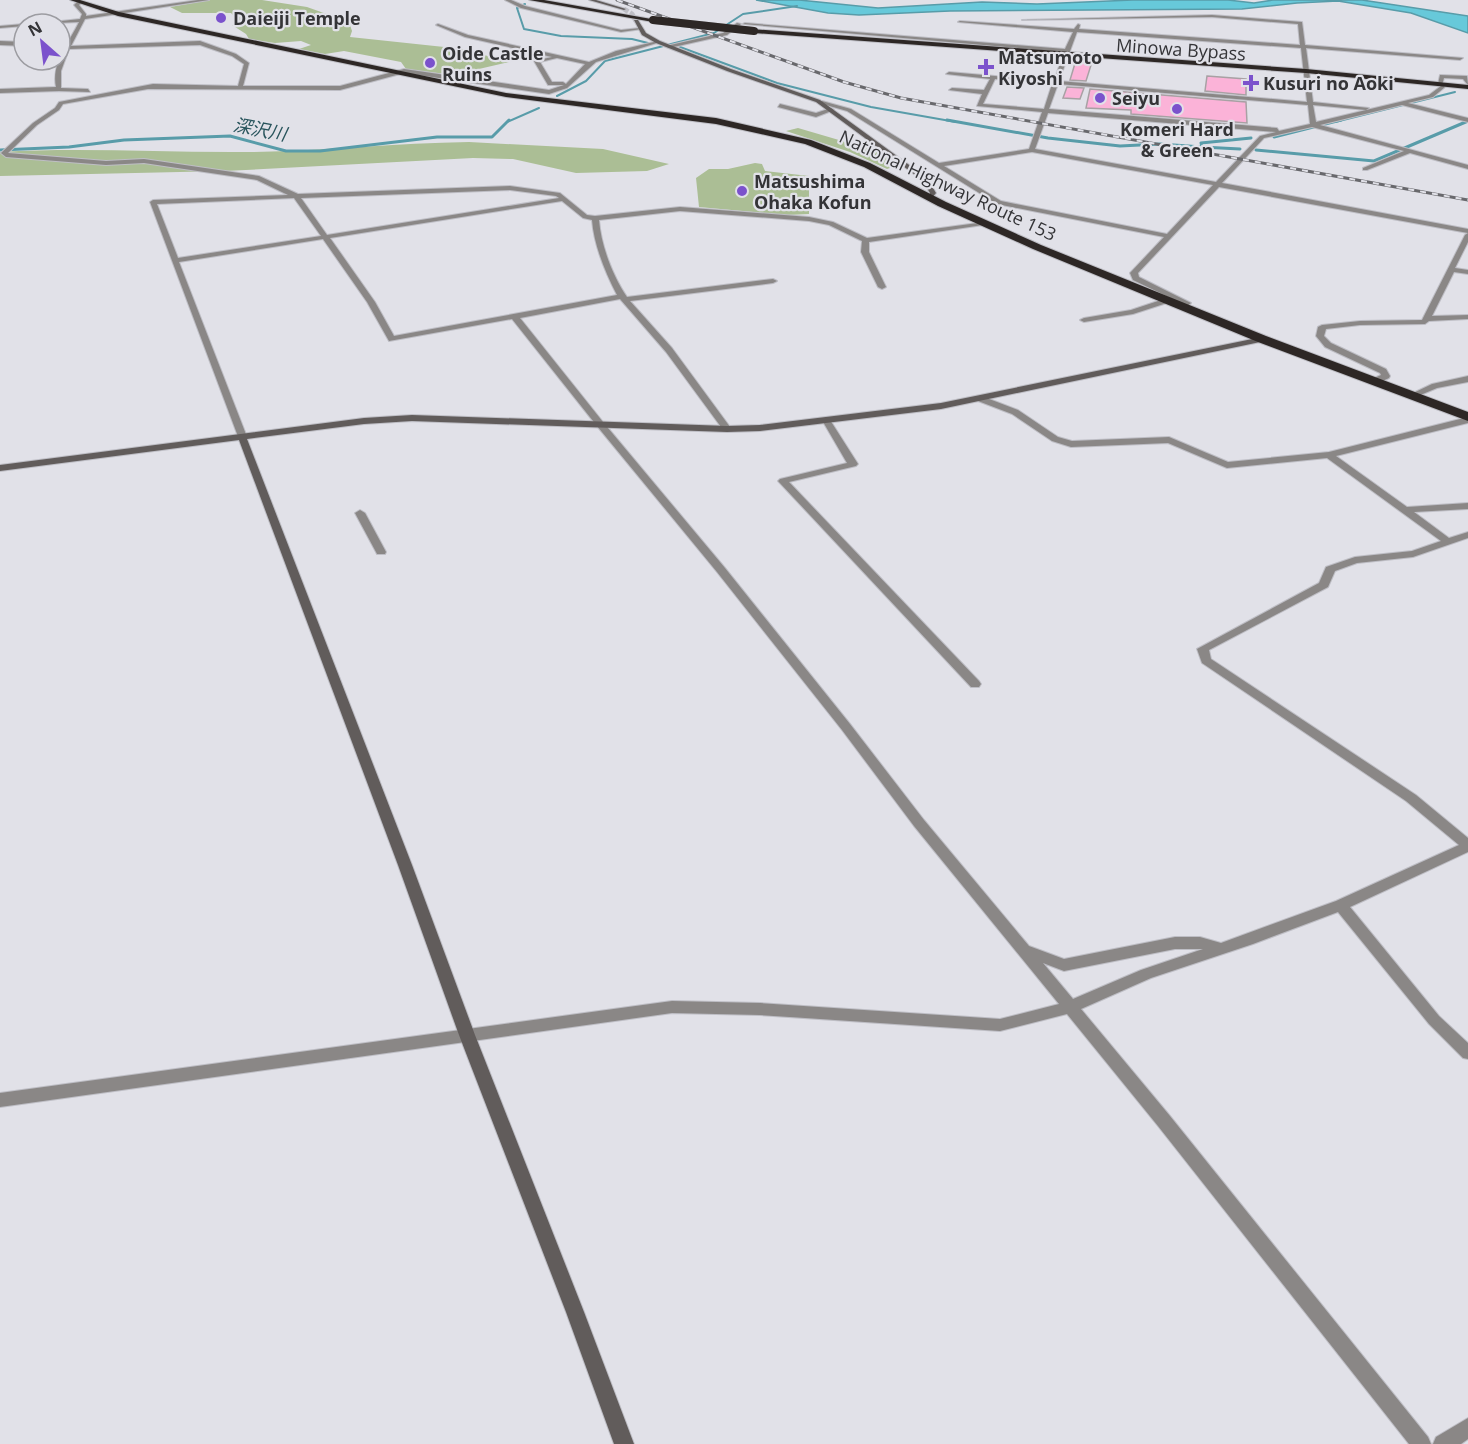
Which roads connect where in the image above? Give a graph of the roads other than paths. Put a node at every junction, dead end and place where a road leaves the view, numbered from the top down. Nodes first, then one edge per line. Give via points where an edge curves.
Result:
1 (207, 0) edge
2 (507, 0) edge
3 (532, 0) edge
4 (591, 0) edge
5 (76, 1) edge
6 (624, 9) tunnel mouth
7 (118, 14) junction
8 (83, 19) junction
9 (1082, 19) junction
10 (72, 20) edge
11 (636, 21) tunnel mouth
12 (1022, 21) dead end
13 (960, 22) dead end
14 (438, 25) dead end
15 (640, 29) junction
16 (1075, 31) junction
17 (72, 41) edge
18 (659, 42) junction
19 (668, 46) junction
20 (72, 47) edge
21 (1304, 47) junction
22 (1456, 49) dead end
23 (1066, 53) junction
24 (562, 57) junction
25 (1460, 58) junction
26 (590, 64) junction
27 (60, 72) edge
28 (394, 72) junction
29 (1306, 72) junction
30 (949, 74) dead end
31 (993, 78) junction
32 (1467, 80) edge
33 (1056, 82) junction
34 (572, 83) junction
35 (1442, 85) junction
36 (153, 86) junction
37 (240, 88) junction
38 (59, 89) junction
39 (1468, 89) edge
40 (952, 90) dead end
41 (0, 91) edge
42 (984, 92) junction
43 (822, 103) junction
44 (1309, 104) junction
45 (1404, 104) junction
46 (780, 106) dead end
47 (1377, 109) junction
48 (831, 110) junction
49 (1047, 110) junction
50 (1466, 120) edge
51 (1313, 125) junction
52 (1287, 131) junction
53 (1404, 149) junction
54 (1032, 150) junction
55 (940, 165) junction
56 (1468, 167) edge
57 (1365, 169) dead end
58 (1215, 184) junction
59 (296, 196) junction
60 (566, 198) junction
61 (929, 198) junction
62 (594, 218) junction
63 (983, 223) junction
64 (1468, 233) edge
65 (1168, 236) junction
66 (327, 238) junction
67 (866, 240) junction
68 (174, 261) junction
69 (1450, 269) junction
70 (1468, 272) edge
71 (772, 281) dead end
72 (882, 287) dead end
73 (623, 298) junction
74 (1167, 300) junction
75 (1182, 306) junction
76 (515, 317) junction
77 (1468, 317) edge
78 (1084, 320) dead end
79 (1427, 320) junction
80 (1262, 339) junction
81 (1468, 379) edge
82 (1373, 382) junction
83 (1411, 396) junction
84 (981, 399) junction
85 (1468, 419) edge
86 (826, 420) junction
87 (600, 424) junction
88 (727, 429) junction
89 (242, 437) junction
90 (1329, 455) junction
91 (0, 468) edge
92 (1468, 506) edge
93 (1405, 510) junction
94 (360, 513) dead end
95 (1468, 536) edge
96 (1447, 541) junction
97 (381, 552) dead end
98 (975, 684) dead end
99 (1468, 846) edge
100 (1341, 905) junction
101 (1222, 949) junction
102 (1022, 950) junction
103 (1070, 1007) junction
104 (466, 1035) junction
105 (1468, 1053) edge
106 (0, 1100) edge
107 (1468, 1428) edge
108 (624, 1444) edge
109 (1421, 1444) edge
110 (1443, 1444) edge

1 - 7 street
2 - 15 street via 621,32
3 - 23 highway, Minowa Bypass, bridge via 653,20 754,31
4 - 6 street
5 - 7 highway, National Highway Route 153
5 - 8 street
7 - 8 street
7 - 28 highway, National Highway Route 153
8 - 10 street
8 - 17 street
9 - 12 street
9 - 16 street
9 - 21 street via 1212,16 1299,23
11 - 15 street
13 - 16 street
14 - 24 street via 467,36
15 - 18 street
16 - 21 street
16 - 23 street
18 - 19 street
18 - 26 street
19 - 23 street via 725,34 742,24
19 - 43 street
20 - 37 street via 200,43 247,64
21 - 25 street
21 - 29 street
22 - 25 street
23 - 29 highway, Minowa Bypass
23 - 33 street
24 - 26 street
24 - 34 street via 537,61 550,84
25 - 32 street
26 - 34 street
27 - 38 street via 56,82
28 - 34 street via 549,92
28 - 37 street via 340,88
28 - 61 highway, National Highway Route 153 via 506,95 766,131 848,157
29 - 35 highway, Minowa Bypass
29 - 44 street
30 - 31 street
31 - 33 street
31 - 42 street
32 - 35 street via 1442,76
33 - 44 street
33 - 49 street
35 - 39 highway, Minowa Bypass
35 - 45 street via 1431,96
36 - 37 street
36 - 38 street via 92,91
36 - 59 street via 61,103 6,155 106,163 144,161 234,173 259,178
38 - 41 street
40 - 42 street
42 - 49 street via 979,105
43 - 48 street
43 - 55 street via 849,110
44 - 47 street
44 - 51 street
45 - 47 street
45 - 50 street
46 - 48 street via 816,115
47 - 51 street
48 - 61 street via 925,179 933,193
49 - 52 street
49 - 54 street
51 - 52 street
51 - 53 street
52 - 58 street via 1262,137
53 - 56 street
53 - 57 street
54 - 55 street
54 - 58 street
55 - 65 street via 999,203
58 - 64 street
58 - 65 street
59 - 60 street via 510,188
59 - 66 street
59 - 68 street via 153,202
60 - 62 street via 585,217
60 - 66 street
61 - 63 highway, National Highway Route 153
62 - 67 street via 680,209 809,219
62 - 73 street via 611,278
63 - 67 street
63 - 74 highway, National Highway Route 153
64 - 69 street
65 - 75 street via 1133,276 1187,303
66 - 68 street
66 - 76 street via 392,339
67 - 72 street via 865,252
68 - 89 street
69 - 70 street
69 - 79 street
71 - 73 street
73 - 76 street
73 - 88 street via 669,350
74 - 75 highway, National Highway Route 153
74 - 78 street via 1133,312
75 - 80 highway, National Highway Route 153
76 - 87 street
77 - 79 street
79 - 82 street via 1322,327 1320,336 1328,345 1386,376
80 - 82 highway, National Highway Route 153
80 - 84 street
81 - 83 street
82 - 83 highway, National Highway Route 153
83 - 85 highway, National Highway Route 153
84 - 86 street
84 - 90 street via 1015,412 1055,439 1071,444 1169,440 1227,465
85 - 90 street
86 - 88 street
86 - 98 street via 853,464 783,481
87 - 88 street
87 - 89 street via 412,418
87 - 102 street
89 - 91 street
89 - 104 street
90 - 93 street
92 - 93 street
93 - 96 street
94 - 97 street
95 - 96 street
96 - 99 street via 1413,554 1355,560 1330,569 1324,585 1203,649 1206,661 1410,798
99 - 100 street
100 - 101 street
100 - 105 street via 1434,1020
101 - 102 street via 1200,943 1175,943 1064,965
101 - 103 street via 1146,974
102 - 103 street
103 - 104 street via 1000,1025 672,1007
103 - 109 street
104 - 106 street
104 - 108 street
107 - 110 street

